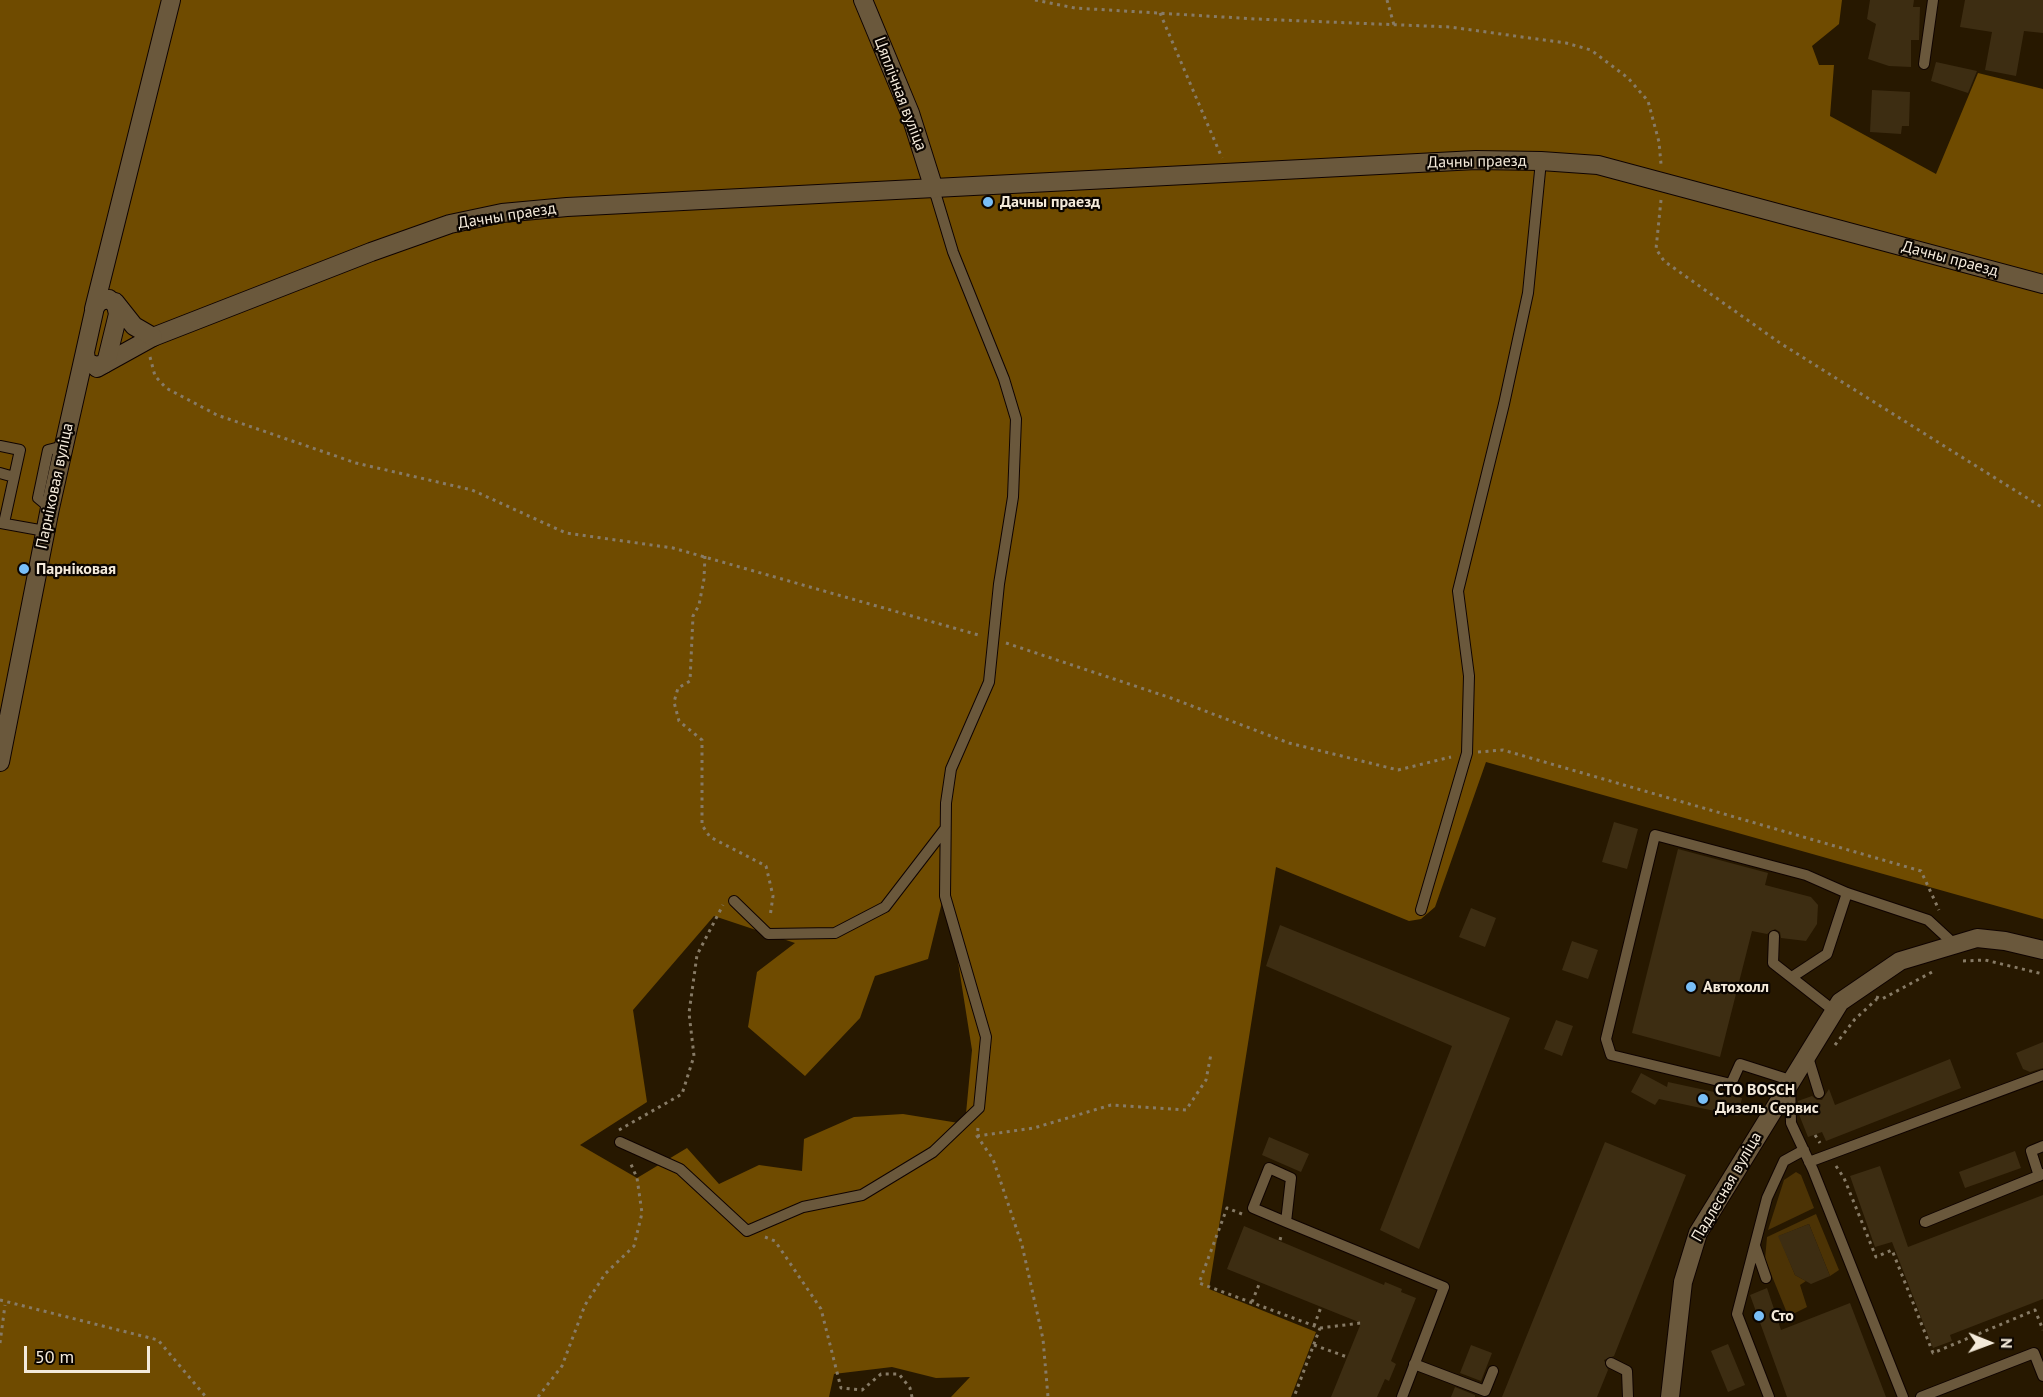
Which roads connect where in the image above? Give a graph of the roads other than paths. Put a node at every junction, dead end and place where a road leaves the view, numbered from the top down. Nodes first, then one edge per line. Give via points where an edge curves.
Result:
1 (171, 0) edge
2 (863, 0) edge
3 (1933, 0) edge
4 (1924, 64) dead end
5 (1540, 161) junction
6 (934, 189) junction
7 (105, 259) junction
8 (2043, 284) edge
9 (116, 305) junction
10 (94, 309) junction
11 (150, 339) junction
12 (85, 352) junction
13 (104, 364) junction
14 (75, 394) junction
15 (0, 446) edge
16 (0, 473) edge
17 (14, 477) junction
18 (2, 523) edge
19 (45, 531) junction
20 (0, 762) edge
21 (945, 830) junction
22 (1847, 893) junction
23 (734, 901) road end
24 (1421, 910) dead end
25 (1774, 936) dead end
26 (2043, 950) edge
27 (1957, 955) junction
28 (1792, 977) junction
29 (1833, 1010) junction
30 (1817, 1047) junction
31 (2043, 1075) edge
32 (1790, 1080) junction
33 (1819, 1093) dead end
34 (620, 1142) road end
35 (2043, 1146) edge
36 (1804, 1150) junction
37 (1809, 1162) junction
38 (2041, 1175) edge
39 (1925, 1222) dead end
40 (1285, 1227) junction
41 (1755, 1245) junction
42 (1766, 1278) dead end
43 (1414, 1364) junction
44 (1611, 1364) dead end
45 (1493, 1371) dead end
46 (2043, 1376) edge
47 (1402, 1397) edge
48 (1628, 1397) edge
49 (1670, 1397) edge
50 (1769, 1397) edge
51 (1903, 1397) edge
52 (1921, 1397) edge

1 - 7 street
2 - 6 street, Цяплічная вуліца via 910,113
3 - 4 lane
5 - 6 street, Дачны праезд via 1476,160
5 - 8 street, Дачны праезд via 1598,165
5 - 24 lane via 1527,293 1458,591 1469,676 1467,753
6 - 11 street, Дачны праезд via 567,207 482,217 381,248
6 - 21 lane via 953,252 1016,419 1013,497 989,682 951,769
7 - 9 street
7 - 10 street
9 - 10 street via 104,299
9 - 11 street
9 - 13 street via 116,325
10 - 12 street, Парніковая вуліца
11 - 13 street, Дачны праезд
12 - 13 street via 91,365
12 - 14 street, Парніковая вуліца
13 - 14 street, Дачны праезд via 89,375
14 - 19 street, Парніковая вуліца
15 - 17 lane via 20,450
16 - 17 lane
17 - 18 lane
18 - 19 lane
19 - 20 street, Парніковая вуліца
21 - 23 lane via 885,907 835,933 768,934
21 - 34 lane via 945,897 986,1037 979,1108 933,1152 862,1195 803,1208 747,1231 680,1169
22 - 27 lane via 1928,920
22 - 28 lane via 1827,954
22 - 32 lane via 1806,875 1655,835 1606,1039 1611,1055 1731,1084 1740,1064
25 - 28 lane via 1773,963
26 - 27 street, Падлесная вуліца via 2005,940 1977,938
27 - 29 street, Падлесная вуліца via 1900,961 1859,987
28 - 29 lane
29 - 30 street, Падлесная вуліца
30 - 32 street, Падлесная вуліца
30 - 33 lane
31 - 37 lane
32 - 36 lane via 1791,1124
32 - 49 street, Падлесная вуліца via 1698,1233 1683,1282
35 - 38 lane via 2031,1151
36 - 37 lane
36 - 41 lane via 1784,1161 1767,1198
37 - 51 lane
38 - 39 lane
40 - 40 lane via 1253,1208 1269,1168 1291,1178
40 - 43 lane via 1444,1287
41 - 42 lane
41 - 50 lane via 1737,1314
43 - 45 lane via 1485,1391
43 - 47 lane
44 - 48 lane via 1627,1371
46 - 52 lane via 2034,1353

